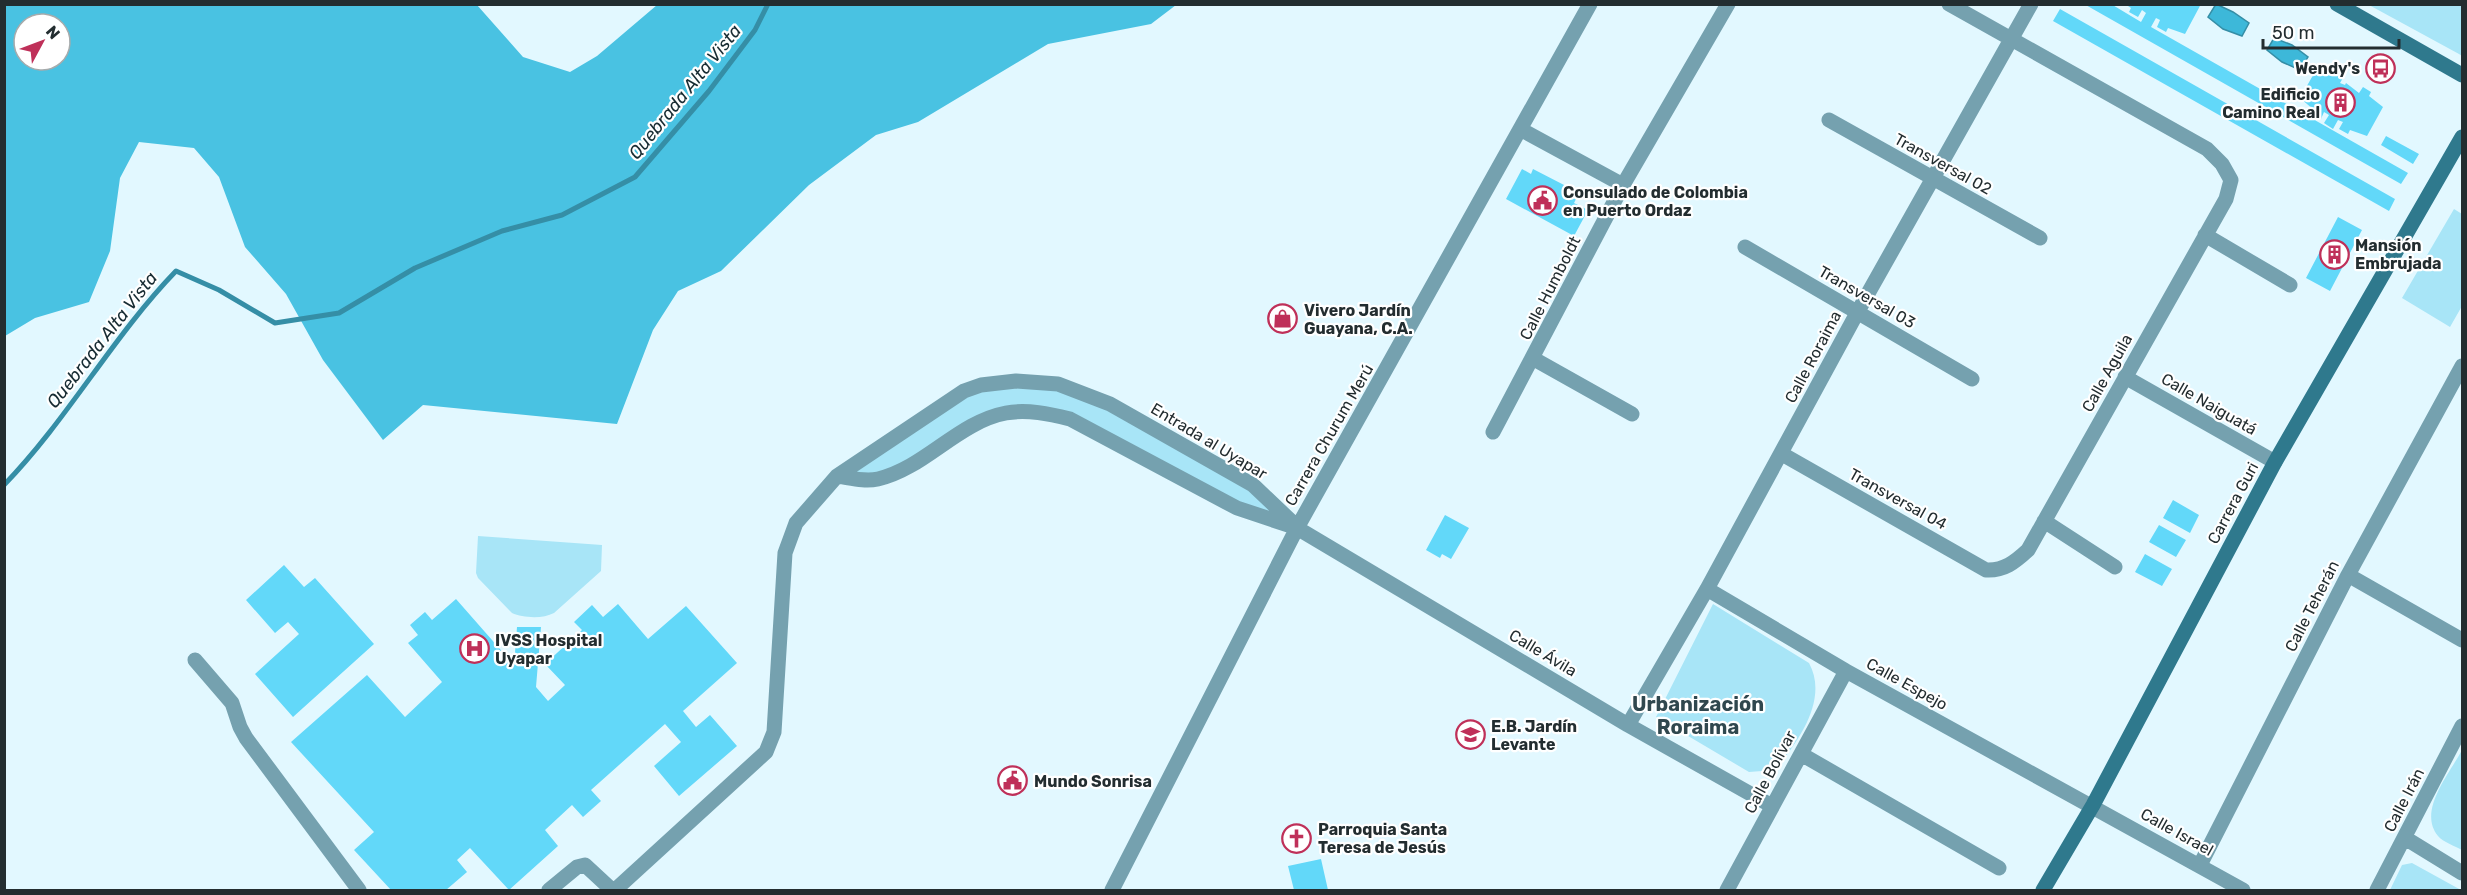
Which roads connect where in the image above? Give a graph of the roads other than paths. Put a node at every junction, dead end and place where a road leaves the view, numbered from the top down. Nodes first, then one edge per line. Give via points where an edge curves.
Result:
1 (1590, 4) edge
2 (1728, 4) edge
3 (1949, 4) edge
4 (2031, 4) edge
5 (2337, 4) edge
6 (2011, 40) junction
7 (2463, 75) edge
8 (1829, 120) dead end
9 (1522, 130) junction
10 (2463, 137) edge
11 (1932, 178) junction
12 (1623, 185) junction
13 (2205, 235) junction
14 (2040, 238) dead end
15 (1745, 247) dead end
16 (2290, 285) dead end
17 (1857, 313) junction
18 (1534, 359) junction
19 (2463, 366) edge
20 (2126, 377) junction
21 (1972, 379) dead end
22 (1632, 414) dead end
23 (1493, 432) dead end
24 (1782, 454) junction
25 (2275, 462) junction
26 (837, 476) junction
27 (2044, 521) junction
28 (1297, 528) junction
29 (2115, 567) dead end
30 (1998, 570) joint
31 (2348, 575) junction
32 (1707, 589) junction
33 (2463, 640) edge
34 (195, 660) dead end
35 (1846, 671) junction
36 (1628, 725) junction
37 (2463, 726) edge
38 (1801, 754) junction
39 (2092, 805) junction
40 (1773, 806) junction
41 (2405, 838) junction
42 (2200, 865) junction
43 (1999, 868) dead end
44 (2463, 873) edge
45 (1732, 889) edge
46 (359, 891) edge
47 (549, 891) edge
48 (613, 891) edge
49 (1112, 891) edge
50 (2043, 891) edge
51 (2243, 891) edge
52 (2377, 891) edge

1 - 9 street, Carrera Churum Merú
2 - 12 street, Calle Humboldt
3 - 6 street
4 - 6 street, Calle Roraima
5 - 7 street
6 - 11 street, Calle Roraima
6 - 13 street, Calle Aguila via 2206,149 2222,164 2231,180 2226,199
8 - 11 street, Transversal 02
9 - 12 street
9 - 28 street, Carrera Churum Merú
10 - 25 street, Carrera Guri
11 - 14 street, Transversal 02
11 - 17 street, Calle Roraima
12 - 18 street, Calle Humboldt
13 - 16 street
13 - 20 street, Calle Aguila
15 - 17 street, Transversal 03
17 - 21 street, Transversal 03
17 - 24 street, Calle Roraima
18 - 22 street
18 - 23 street, Calle Humboldt
19 - 31 street, Calle Teherán
20 - 25 street, Calle Naiguatá
20 - 27 street, Calle Aguila
24 - 30 street, Transversal 04 via 1986,570
24 - 32 street, Calle Roraima
25 - 39 street, Carrera Guri
26 - 28 street via 878,479 901,471 988,419 1006,413 1049,414 1089,427 1237,508
26 - 28 street, Entrada al Uyapar via 964,391 998,382 1037,380 1089,394 1253,485
26 - 48 street, Entrada al Uyapar via 805,509 789,537 774,732 766,752
27 - 29 street
27 - 30 street, Calle Aguila via 2028,550
28 - 36 street, Calle Ávila
28 - 49 street, Carrera Churum Merú
31 - 33 street
31 - 42 street, Calle Teherán
32 - 35 street, Calle Espejo
32 - 36 street, Calle Roraima
34 - 46 street via 232,703 246,738
35 - 38 street, Calle Bolívar
35 - 39 street, Calle Espejo
36 - 40 street, Calle Ávila
37 - 41 street, Calle Irán
38 - 40 street, Calle Bolívar
38 - 43 street
39 - 42 street, Calle Israel
39 - 50 street, Carrera Guri
40 - 45 street, Calle Bolívar
41 - 44 street
41 - 52 street, Calle Irán
42 - 51 street, Calle Israel
47 - 48 street via 577,867 585,866

